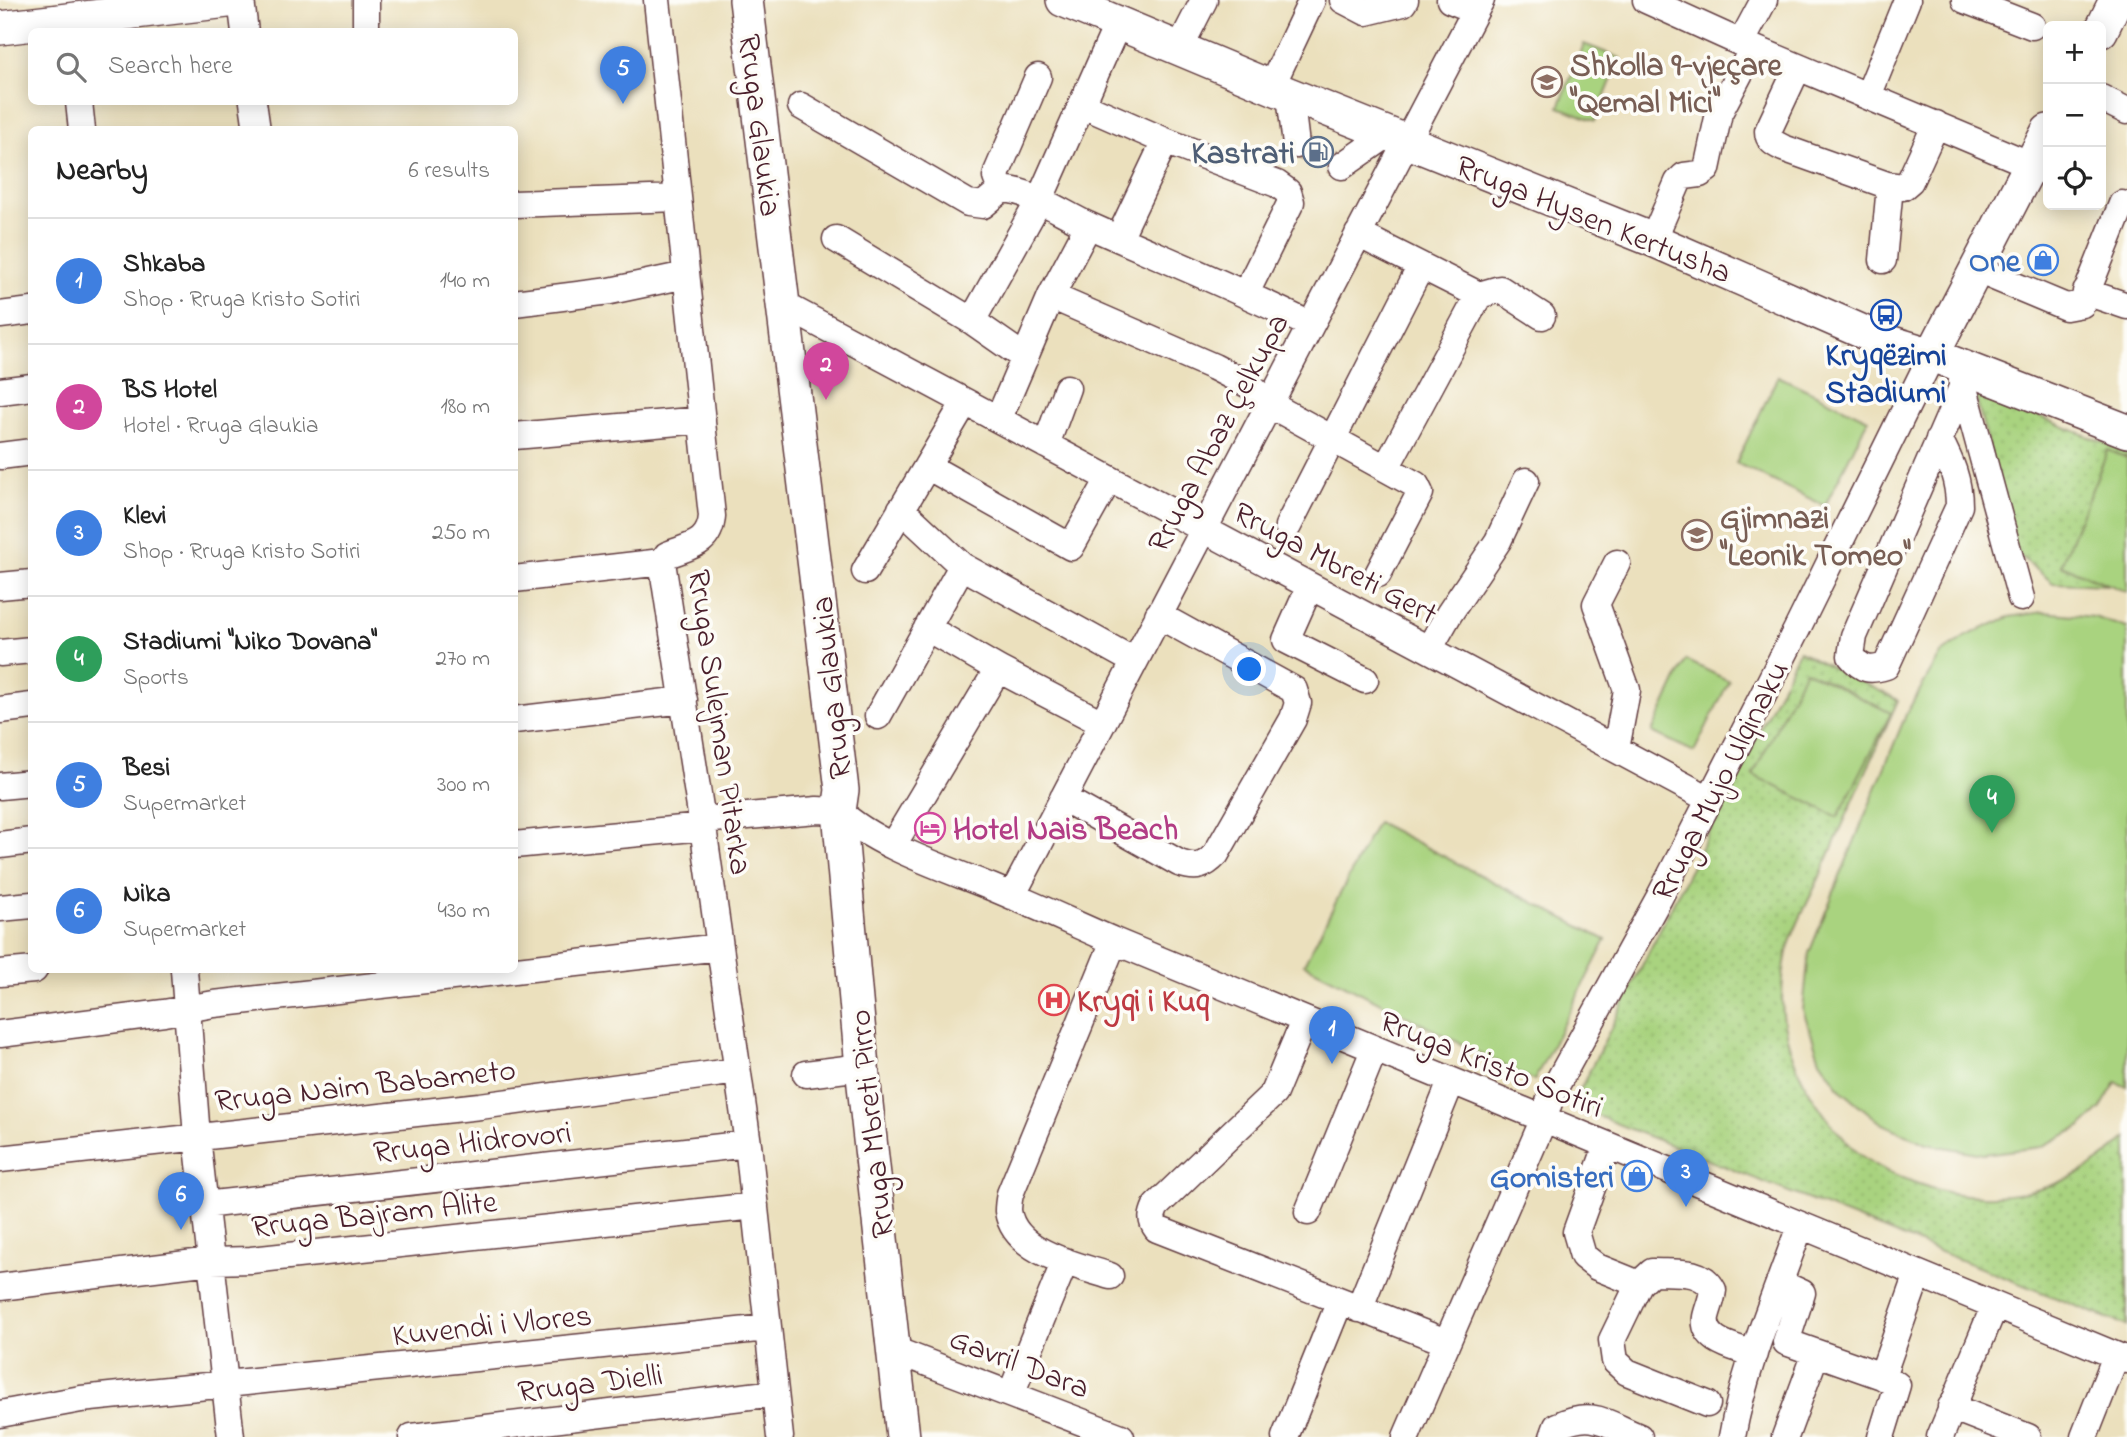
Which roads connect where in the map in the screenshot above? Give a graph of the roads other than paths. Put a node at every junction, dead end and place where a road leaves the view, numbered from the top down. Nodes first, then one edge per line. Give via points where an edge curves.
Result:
1 (238, 0) edge
2 (366, 0) edge
3 (657, 0) edge
4 (725, 0) edge
5 (746, 0) edge
6 (1063, 0) edge
7 (1204, 0) edge
8 (1312, 0) edge
9 (1343, 0) edge
10 (1405, 0) edge
11 (1450, 0) edge
12 (1646, 0) edge
13 (1764, 0) edge
14 (1907, 0) edge
15 (1965, 0) edge
16 (2116, 0) edge
17 (1478, 5) edge
18 (0, 6) edge
19 (62, 17) edge
20 (165, 20) edge
21 (2106, 21) edge
22 (1118, 23) junction
23 (2032, 26) dead end
24 (0, 28) edge
25 (244, 28) edge
26 (366, 28) edge
27 (1747, 45) junction
28 (1179, 49) junction
29 (1798, 67) junction
30 (1038, 77) dead end
31 (1280, 91) junction
32 (1868, 96) junction
33 (2106, 100) edge
34 (79, 105) edge
35 (253, 105) edge
36 (1083, 105) junction
37 (801, 106) dead end
38 (2127, 111) edge
39 (1936, 124) junction
40 (82, 126) edge
41 (256, 126) edge
42 (1397, 137) junction
43 (1165, 141) junction
44 (1296, 145) dead end
45 (2044, 147) edge
46 (1342, 166) dead end
47 (2039, 168) edge
48 (1890, 186) junction
49 (1001, 190) junction
50 (678, 198) junction
51 (1039, 201) junction
52 (2117, 202) edge
53 (518, 204) edge
54 (1088, 226) junction
55 (1358, 234) junction
56 (1119, 238) junction
57 (836, 239) dead end
58 (1653, 240) junction
59 (1883, 260) dead end
60 (1421, 266) junction
61 (1975, 269) junction
62 (686, 275) junction
63 (2086, 292) junction
64 (1246, 293) junction
65 (1479, 295) junction
66 (1051, 296) junction
67 (518, 302) edge
68 (784, 305) junction
69 (2127, 306) edge
70 (28, 311) edge
71 (0, 314) edge
72 (1542, 316) dead end
73 (972, 321) junction
74 (1310, 325) junction
75 (1025, 358) junction
76 (1951, 368) junction
77 (28, 388) edge
78 (1068, 388) dead end
79 (0, 391) edge
80 (965, 402) junction
81 (1269, 404) junction
82 (999, 418) junction
83 (702, 420) junction
84 (2127, 431) edge
85 (518, 436) edge
86 (1939, 439) junction
87 (1334, 440) junction
88 (1046, 445) junction
89 (28, 452) edge
90 (0, 456) edge
91 (927, 466) junction
92 (1386, 468) junction
93 (1109, 479) junction
94 (1526, 481) dead end
95 (901, 509) junction
96 (1288, 526) dead end
97 (1203, 529) junction
98 (662, 562) junction
99 (1617, 563) dead end
100 (962, 566) junction
101 (865, 570) dead end
102 (1378, 574) dead end
103 (518, 579) edge
104 (28, 583) edge
105 (0, 586) edge
106 (1310, 586) junction
107 (2021, 598) dead end
108 (1158, 615) junction
109 (927, 628) junction
110 (1429, 649) junction
111 (28, 650) edge
112 (0, 653) edge
113 (1134, 661) junction
114 (998, 669) junction
115 (1365, 680) dead end
116 (684, 700) junction
117 (28, 706) edge
118 (0, 709) edge
119 (878, 716) dead end
120 (518, 720) edge
121 (1102, 723) junction
122 (1616, 749) junction
123 (28, 783) edge
124 (0, 786) edge
125 (1063, 798) junction
126 (1709, 799) junction
127 (839, 811) junction
128 (703, 823) junction
129 (28, 842) edge
130 (0, 845) edge
131 (518, 845) edge
132 (893, 845) junction
133 (1012, 895) junction
134 (28, 905) edge
135 (0, 908) edge
136 (1114, 941) junction
137 (720, 947) junction
138 (518, 970) edge
139 (28, 971) edge
140 (184, 973) edge
141 (489, 973) edge
142 (0, 974) edge
143 (187, 1010) junction
144 (1304, 1021) junction
145 (0, 1034) edge
146 (1374, 1050) junction
147 (862, 1068) junction
148 (737, 1071) junction
149 (806, 1074) dead end
150 (1451, 1082) junction
151 (1543, 1121) junction
152 (197, 1137) junction
153 (748, 1144) junction
154 (1607, 1146) junction
155 (0, 1160) edge
156 (204, 1205) junction
157 (755, 1206) junction
158 (1308, 1212) dead end
159 (1800, 1226) junction
160 (211, 1261) junction
161 (1065, 1261) junction
162 (1919, 1274) junction
163 (1110, 1276) dead end
164 (1780, 1283) junction
165 (1639, 1284) junction
166 (0, 1287) edge
167 (1350, 1305) junction
168 (1994, 1307) junction
169 (767, 1328) junction
170 (1446, 1342) junction
171 (894, 1350) junction
172 (1816, 1353) junction
173 (1754, 1354) junction
174 (2122, 1358) edge
175 (1882, 1376) junction
176 (225, 1385) junction
177 (775, 1393) junction
178 (1011, 1394) junction
179 (1707, 1404) dead end
180 (1951, 1407) junction
181 (0, 1414) edge
182 (2013, 1434) edge
183 (231, 1437) edge
184 (412, 1437) edge
185 (780, 1437) edge
186 (903, 1437) edge
187 (1121, 1437) edge
188 (1285, 1437) edge
189 (1406, 1437) edge
190 (1553, 1437) edge
191 (1639, 1437) edge
192 (1732, 1437) edge
193 (1785, 1437) edge
194 (1881, 1437) edge
195 (1940, 1437) edge
196 (2084, 1437) edge

1 - 20 main road
1 - 25 street
2 - 26 street
3 - 50 street, Rruga Sulejman Pitarka
4 - 127 main road, Rruga Glaukia via 826,790
5 - 68 main road, Rruga Glaukia
6 - 22 main road, Rruga Hysen Kertusha
7 - 28 street
8 - 31 street
9 - 10 street via 1366,12
11 - 17 street
12 - 27 street
13 - 27 street
14 - 32 street
15 - 23 street
16 - 21 main road
17 - 42 street, Rruga Abaz Çelkupa
18 - 19 main road
19 - 20 main road
19 - 24 main road
22 - 28 main road, Rruga Hysen Kertusha
22 - 36 street
27 - 29 street
27 - 58 street via 1719,113 1707,169 1684,176 1678,183
28 - 31 main road, Rruga Hysen Kertusha
29 - 32 street
29 - 48 street via 1768,137 1783,148
30 - 49 street via 998,170
31 - 42 main road, Rruga Hysen Kertusha
31 - 44 street
32 - 39 street
33 - 38 street
34 - 40 street
35 - 41 street
36 - 43 street
36 - 51 street
37 - 49 street via 968,202 983,205
39 - 47 street
39 - 48 street via 1910,181 1903,187
42 - 46 street
42 - 55 street, Rruga Abaz Çelkupa
42 - 58 main road, Rruga Hysen Kertusha
43 - 56 street
43 - 64 street via 1288,192 1291,202
45 - 47 main road, Rruga Mujo Ulqinaku
47 - 61 main road, Rruga Mujo Ulqinaku
48 - 59 street
49 - 51 street
50 - 53 street
50 - 62 street, Rruga Sulejman Pitarka
51 - 54 street
51 - 73 street
52 - 63 street
54 - 56 street
54 - 66 street
55 - 60 street
55 - 74 street, Rruga Abaz Çelkupa
56 - 64 street
57 - 73 street
58 - 76 main road, Rruga Hysen Kertusha
60 - 65 street
60 - 87 street
61 - 63 street via 2066,307 2082,304
61 - 76 main road, Rruga Mujo Ulqinaku
62 - 67 street via 610,291
62 - 83 street, Rruga Sulejman Pitarka
63 - 69 street
64 - 74 street
65 - 72 street via 1500,289
65 - 92 street
66 - 75 street
66 - 81 street via 1214,367 1249,385
68 - 80 street, Rruga Mbreti Gert
68 - 127 main road, Rruga Glaukia via 841,778
70 - 71 street
73 - 75 street
74 - 81 street, Rruga Abaz Çelkupa
75 - 82 street
76 - 84 main road, Rruga Hysen Kertusha
76 - 86 street
76 - 107 street
76 - 126 street, Rruga Mujo Ulqinaku via 1797,629
77 - 79 street
78 - 88 street
80 - 82 street, Rruga Mbreti Gert
80 - 91 street
81 - 87 street
81 - 97 street, Rruga Abaz Çelkupa
82 - 88 street, Rruga Mbreti Gert
83 - 85 street
83 - 98 street, Rruga Sulejman Pitarka via 711,528 690,548 667,555
86 - 86 street via 1854,636 1851,656 1859,667 1873,670 1886,666 1959,506 1954,467
87 - 92 street
87 - 96 street
88 - 93 street, Rruga Mbreti Gert
89 - 90 street
91 - 93 street via 1071,547
91 - 95 street
92 - 102 street via 1416,485 1420,493
93 - 97 street, Rruga Mbreti Gert
94 - 110 street via 1498,541
95 - 100 street
95 - 101 street
97 - 106 street, Rruga Mbreti Gert
97 - 108 street, Rruga Abaz Çelkupa
98 - 103 street
98 - 116 street, Rruga Sulejman Pitarka
99 - 122 street via 1596,604 1627,690
100 - 109 street
100 - 113 street
104 - 105 street
106 - 110 street, Rruga Mbreti Gert
106 - 115 street via 1286,640
108 - 113 street, Rruga Abaz Çelkupa
108 - 125 street via 1294,690 1298,703 1293,719 1206,864 1192,868 1179,863
109 - 114 street
109 - 119 street
110 - 122 street, Rruga Mbreti Gert
111 - 112 street
113 - 121 street, Rruga Abaz Çelkupa
114 - 121 street
114 - 132 street
116 - 120 street
116 - 128 street, Rruga Sulejman Pitarka
117 - 118 street
121 - 125 street, Rruga Abaz Çelkupa
122 - 126 street, Rruga Mbreti Gert
123 - 124 street
125 - 133 street, Rruga Abaz Çelkupa
126 - 151 street, Rruga Mujo Ulqinaku via 1552,1093
127 - 128 street
127 - 132 street, Rruga Kristo Sotiri via 851,823
127 - 147 main road, Rruga Mbreti Pirro
128 - 131 street
128 - 137 street, Rruga Sulejman Pitarka
129 - 130 street
132 - 133 street, Rruga Kristo Sotiri
133 - 136 street, Rruga Kristo Sotiri
134 - 135 street
136 - 144 street, Rruga Kristo Sotiri
136 - 161 street via 1010,1194 1008,1211 1028,1245
137 - 138 street
137 - 148 street, Rruga Sulejman Pitarka
139 - 142 street
140 - 143 street
141 - 143 street
143 - 145 street
143 - 152 street
144 - 146 street, Rruga Kristo Sotiri
144 - 167 street via 1274,1093 1156,1206 1152,1218 1157,1229
146 - 150 street, Rruga Kristo Sotiri
146 - 158 street
147 - 149 street
147 - 171 main road, Rruga Mbreti Pirro
148 - 152 street, Rruga Naim Babameto via 480,1106
148 - 153 street, Rruga Sulejman Pitarka
150 - 151 street, Rruga Kristo Sotiri
150 - 167 street
151 - 154 street, Rruga Kristo Sotiri
151 - 170 street, Rruga Mujo Ulqinaku
152 - 155 street, Rruga Naim Babameto
152 - 156 street
153 - 156 street, Rruga Hidrovori
153 - 157 street, Rruga Sulejman Pitarka
154 - 159 street, Rruga Kristo Sotiri
154 - 165 street via 1576,1233 1583,1256 1597,1267
156 - 160 street
157 - 160 street, Rruga Bajram Alite
157 - 169 street, Rruga Sulejman Pitarka
159 - 162 street, Rruga Kristo Sotiri
159 - 164 street
160 - 166 street, Rruga Bajram Alite
160 - 176 street
161 - 163 street
161 - 178 street
162 - 168 street, Rruga Kristo Sotiri
162 - 175 street
164 - 172 street via 1802,1293 1786,1342
164 - 173 street
165 - 173 street via 1652,1272 1704,1277 1713,1290 1706,1326 1710,1335
165 - 179 street via 1612,1340 1615,1362 1627,1372
167 - 170 street
167 - 188 street
168 - 174 street, Rruga Kristo Sotiri
168 - 180 street
169 - 176 street, Kuvendi i Vlores
169 - 177 street, Rruga Sulejman Pitarka
170 - 189 street, Rruga Mujo Ulqinaku
171 - 178 street, Gavril Dara
171 - 186 main road, Rruga Mbreti Pirro
172 - 175 street
172 - 193 street
173 - 192 street
174 - 196 street
175 - 194 street via 1897,1385
176 - 181 street, Kuvendi i Vlores via 80,1399
176 - 183 street
177 - 184 street, Rruga Dielli
177 - 185 street, Rruga Sulejman Pitarka
178 - 187 street, Gavril Dara
180 - 182 street
180 - 195 street
190 - 191 street via 1557,1426 1587,1416

